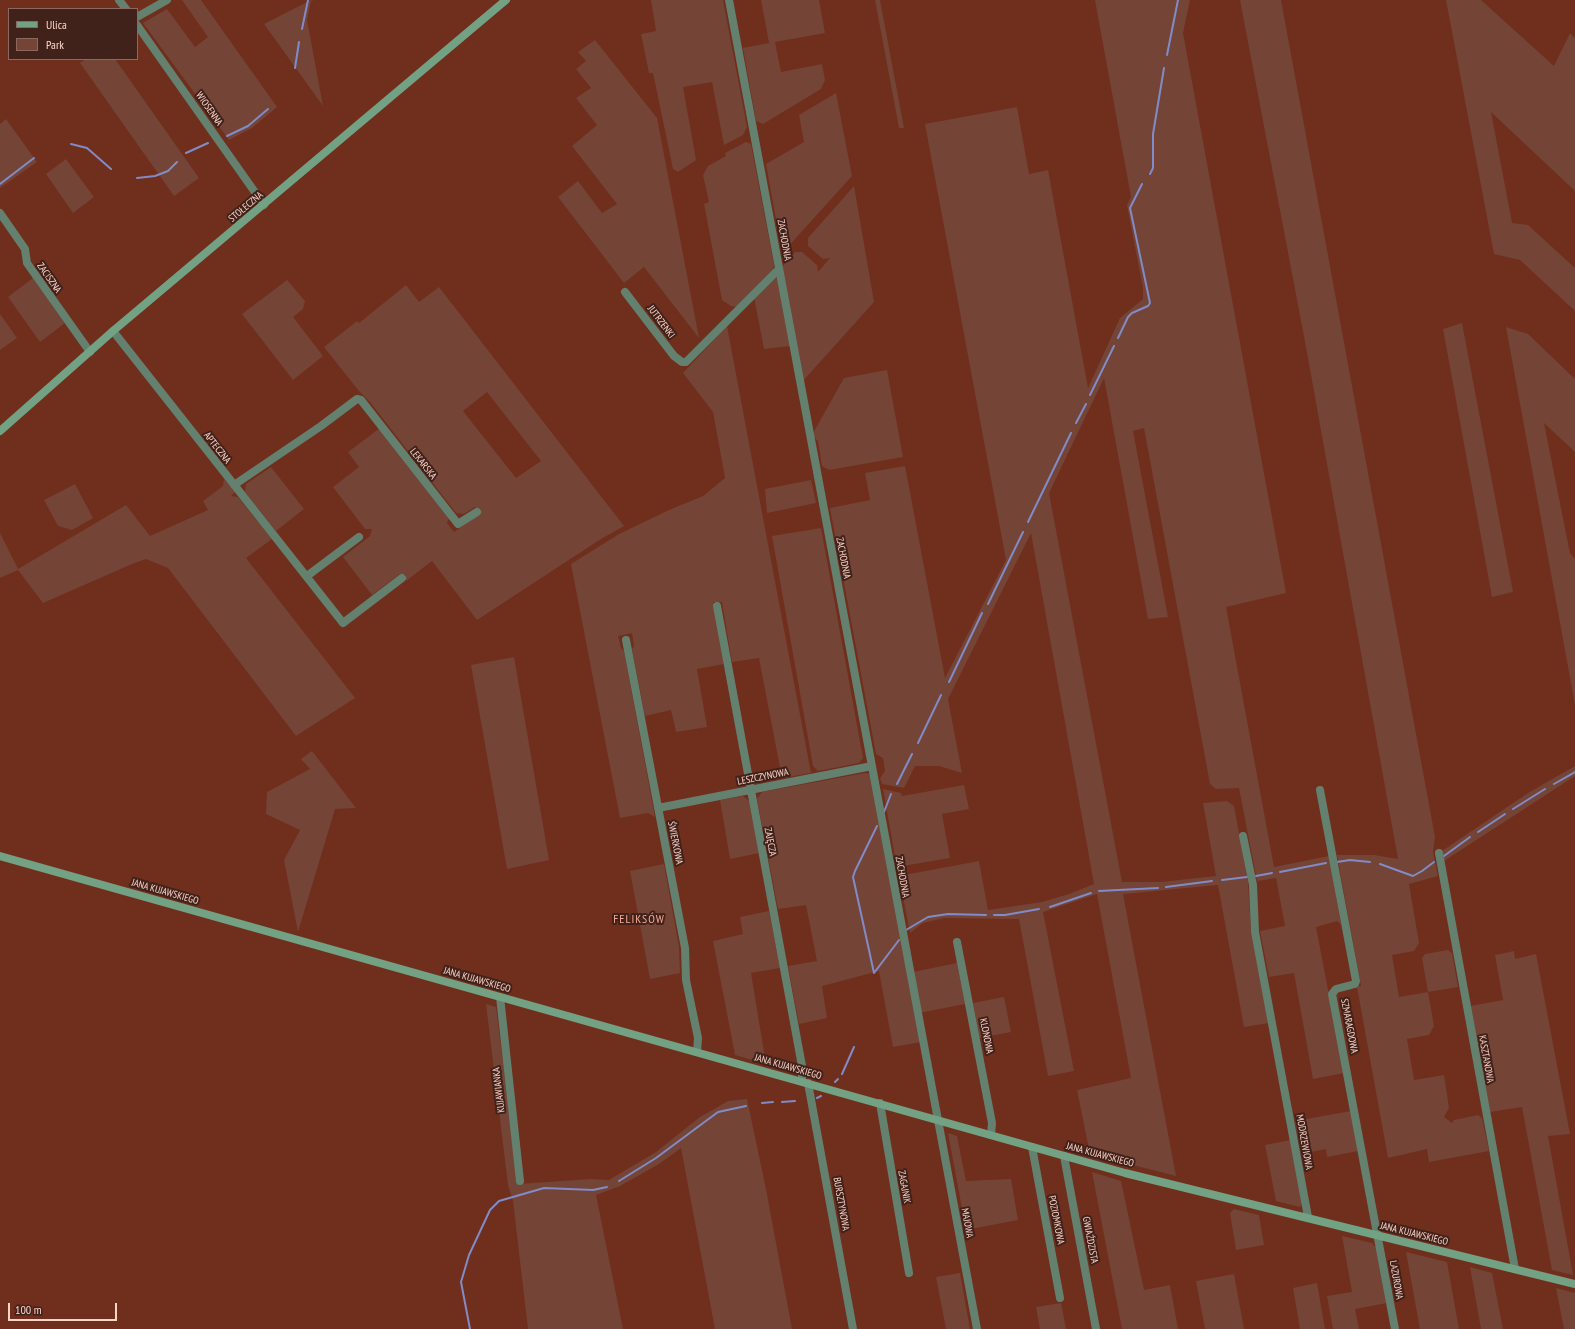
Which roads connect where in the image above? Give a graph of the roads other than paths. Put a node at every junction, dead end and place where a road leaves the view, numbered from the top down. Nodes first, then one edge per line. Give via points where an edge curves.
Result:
1 (119, 0) edge
2 (167, 0) edge
3 (506, 0) edge
4 (729, 0) edge
5 (125, 8) edge
6 (138, 15) edge
7 (138, 26) edge
8 (264, 205) junction
9 (0, 213) edge
10 (779, 269) junction
11 (625, 292) dead end
12 (113, 331) junction
13 (90, 352) junction
14 (0, 432) edge
15 (234, 485) junction
16 (477, 512) dead end
17 (359, 537) dead end
18 (308, 576) junction
19 (402, 578) dead end
20 (717, 606) dead end
21 (626, 640) dead end
22 (872, 766) junction
23 (750, 789) junction
24 (1320, 790) dead end
25 (658, 808) junction
26 (1244, 836) dead end
27 (1439, 853) dead end
28 (0, 856) edge
29 (957, 942) dead end
30 (500, 997) junction
31 (697, 1052) junction
32 (805, 1082) junction
33 (880, 1103) junction
34 (938, 1120) junction
35 (991, 1135) junction
36 (1032, 1147) junction
37 (1064, 1156) junction
38 (520, 1181) dead end
39 (1308, 1217) junction
40 (1378, 1236) junction
41 (1515, 1270) junction
42 (909, 1274) dead end
43 (1575, 1284) edge
44 (1060, 1298) dead end
45 (853, 1329) edge
46 (977, 1329) edge
47 (1096, 1329) edge
48 (1395, 1329) edge

1 - 5 street
2 - 6 street
3 - 8 main road, STOŁECZNA
4 - 10 street, ZACHODNIA
7 - 8 street, WIOSENNA
8 - 12 main road, STOŁECZNA
9 - 13 street, ZACISZNA via 25,249 27,263
10 - 11 street, JUTRZENKI via 686,362 674,356
10 - 22 street, ZACHODNIA
12 - 13 main road, STOŁECZNA
12 - 15 street, APTECZNA
13 - 14 main road, STOŁECZNA
15 - 16 street, LEKARSKA via 358,399 458,524
15 - 18 street, APTECZNA
17 - 18 street
18 - 19 street, APTECZNA via 344,623
20 - 23 street, ZAJĘCZA
21 - 25 street, ŚWIERKOWA
22 - 23 street, LESZCZYNOWA
22 - 34 street, ZACHODNIA
23 - 25 street, LESZCZYNOWA
23 - 32 street, ZAJĘCZA
24 - 40 street, SZMARAGDOWA via 1356,982 1336,989 1332,994
25 - 31 street, ŚWIERKOWA via 685,948 686,980 698,1038
26 - 39 street, MODRZEWIOWA via 1253,885 1255,932
27 - 41 street, KASZTANOWA
28 - 30 main road, JANA KUJAWSKIEGO
29 - 35 street, KLONOWA via 992,1123
30 - 31 main road, JANA KUJAWSKIEGO
30 - 38 street, KUJAWIANKA
31 - 32 main road, JANA KUJAWSKIEGO
32 - 33 main road, JANA KUJAWSKIEGO
32 - 45 street, BURSZTYNOWA
33 - 34 main road, JANA KUJAWSKIEGO
33 - 42 street, ZAGAJNIK
34 - 35 main road, JANA KUJAWSKIEGO
34 - 46 street, MAJOWA
35 - 36 main road, JANA KUJAWSKIEGO
36 - 37 main road, JANA KUJAWSKIEGO
36 - 44 street, POZIOMKOWA
37 - 39 main road, JANA KUJAWSKIEGO
37 - 47 street, GWIAŹDZISTA
39 - 40 main road, JANA KUJAWSKIEGO
40 - 41 main road, JANA KUJAWSKIEGO
40 - 48 street, LAZUROWA
41 - 43 main road, JANA KUJAWSKIEGO

